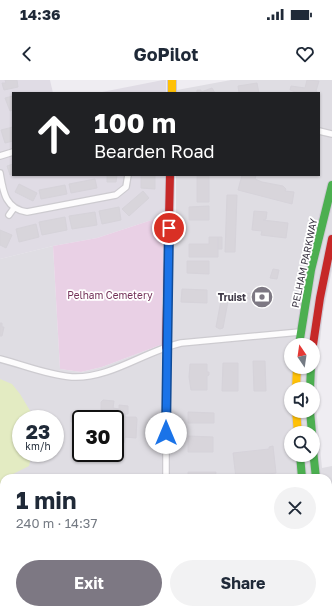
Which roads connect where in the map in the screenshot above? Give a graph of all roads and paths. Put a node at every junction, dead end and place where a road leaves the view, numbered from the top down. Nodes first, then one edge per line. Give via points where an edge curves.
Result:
1 (172, 80) edge
2 (172, 92) edge
3 (320, 131) edge
4 (332, 134) edge
5 (12, 152) edge
6 (0, 156) edge
7 (0, 173) edge
8 (128, 176) edge
9 (170, 176) edge
10 (332, 185) edge
11 (14, 208) junction
12 (9, 214) dead end
13 (319, 235) junction
14 (332, 238) edge
15 (314, 330) junction
16 (300, 332) junction
17 (300, 338) edge
18 (313, 338) edge
19 (166, 347) junction
20 (0, 359) edge
21 (301, 462) edge
22 (314, 462) edge
23 (166, 474) edge
24 (302, 474) edge
25 (316, 474) edge

1 - 2 main road
3 - 4 street
5 - 6 street
7 - 11 street via 5,197
8 - 11 street via 126,186 116,195 37,211 27,212
9 - 19 main road
10 - 13 main road, PELHAM PARKWAY
11 - 12 street
13 - 14 main road
13 - 16 main road, PELHAM PARKWAY
14 - 15 main road
15 - 16 main road
15 - 18 main road
16 - 17 main road, PELHAM PARKWAY
16 - 19 street via 197,341
19 - 20 street via 108,370 76,377 46,372
19 - 23 street
21 - 24 main road
22 - 25 main road

